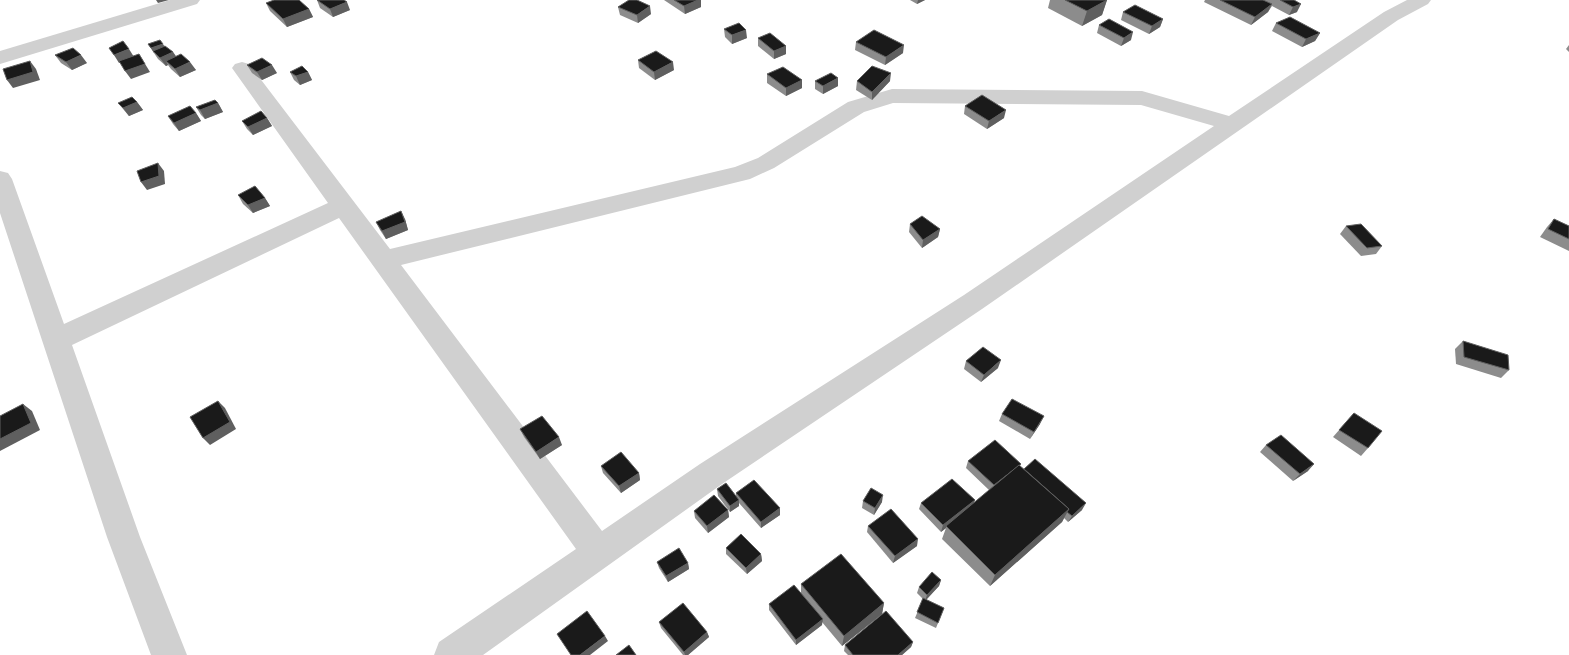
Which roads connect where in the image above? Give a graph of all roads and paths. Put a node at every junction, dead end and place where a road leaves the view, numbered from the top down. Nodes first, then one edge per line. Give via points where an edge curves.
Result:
1 (190, 0) edge
2 (1421, 0) edge
3 (0, 58) edge
4 (242, 68) dead end
5 (1232, 124) junction
6 (0, 179) edge
7 (344, 206) junction
8 (383, 260) junction
9 (56, 340) junction
10 (599, 553) junction
11 (169, 655) edge
12 (452, 655) edge

1 - 3 street
2 - 5 street via 1391,16
4 - 7 street
5 - 8 street via 1142,98 892,96 856,107 766,164 742,173
5 - 10 street via 973,302 711,474
6 - 9 street
7 - 8 street
7 - 9 street
8 - 10 street
9 - 11 street via 138,580
10 - 12 street

